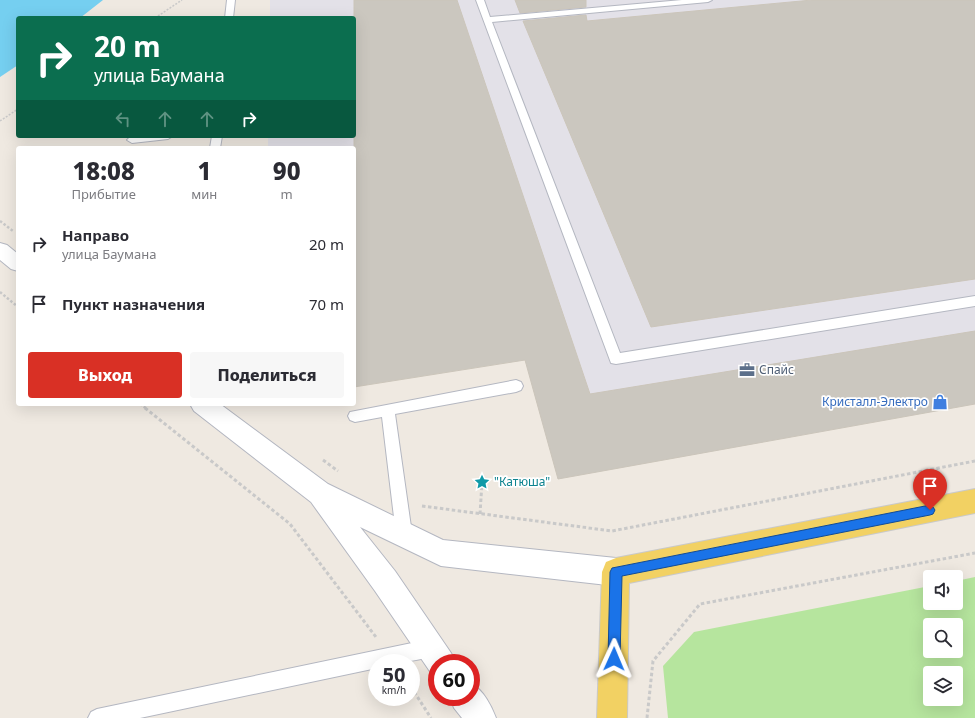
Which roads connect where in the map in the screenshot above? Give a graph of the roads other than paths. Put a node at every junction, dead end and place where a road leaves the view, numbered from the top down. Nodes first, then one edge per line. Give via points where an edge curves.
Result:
1 (231, 0) edge
2 (480, 0) edge
3 (708, 0) edge
4 (229, 16) edge
5 (487, 20) junction
6 (150, 138) edge
7 (132, 140) dead end
8 (0, 250) edge
9 (16, 262) edge
10 (975, 301) edge
11 (516, 386) dead end
12 (205, 406) edge
13 (388, 410) junction
14 (355, 416) dead end
15 (319, 493) junction
16 (975, 501) edge
17 (404, 534) junction
18 (616, 572) junction
19 (435, 654) edge
20 (428, 656) edge
21 (472, 706) edge
22 (97, 718) edge
23 (481, 718) edge
24 (612, 718) edge

1 - 4 lane
2 - 5 lane
3 - 5 lane
5 - 10 lane via 616,359
6 - 7 lane
8 - 9 main road
11 - 13 lane
12 - 15 main road
13 - 14 lane
13 - 17 lane
15 - 17 main road
15 - 19 main road via 385,581
16 - 18 main road
17 - 18 main road via 441,553
18 - 24 main road
20 - 22 lane via 391,656
21 - 23 main road

